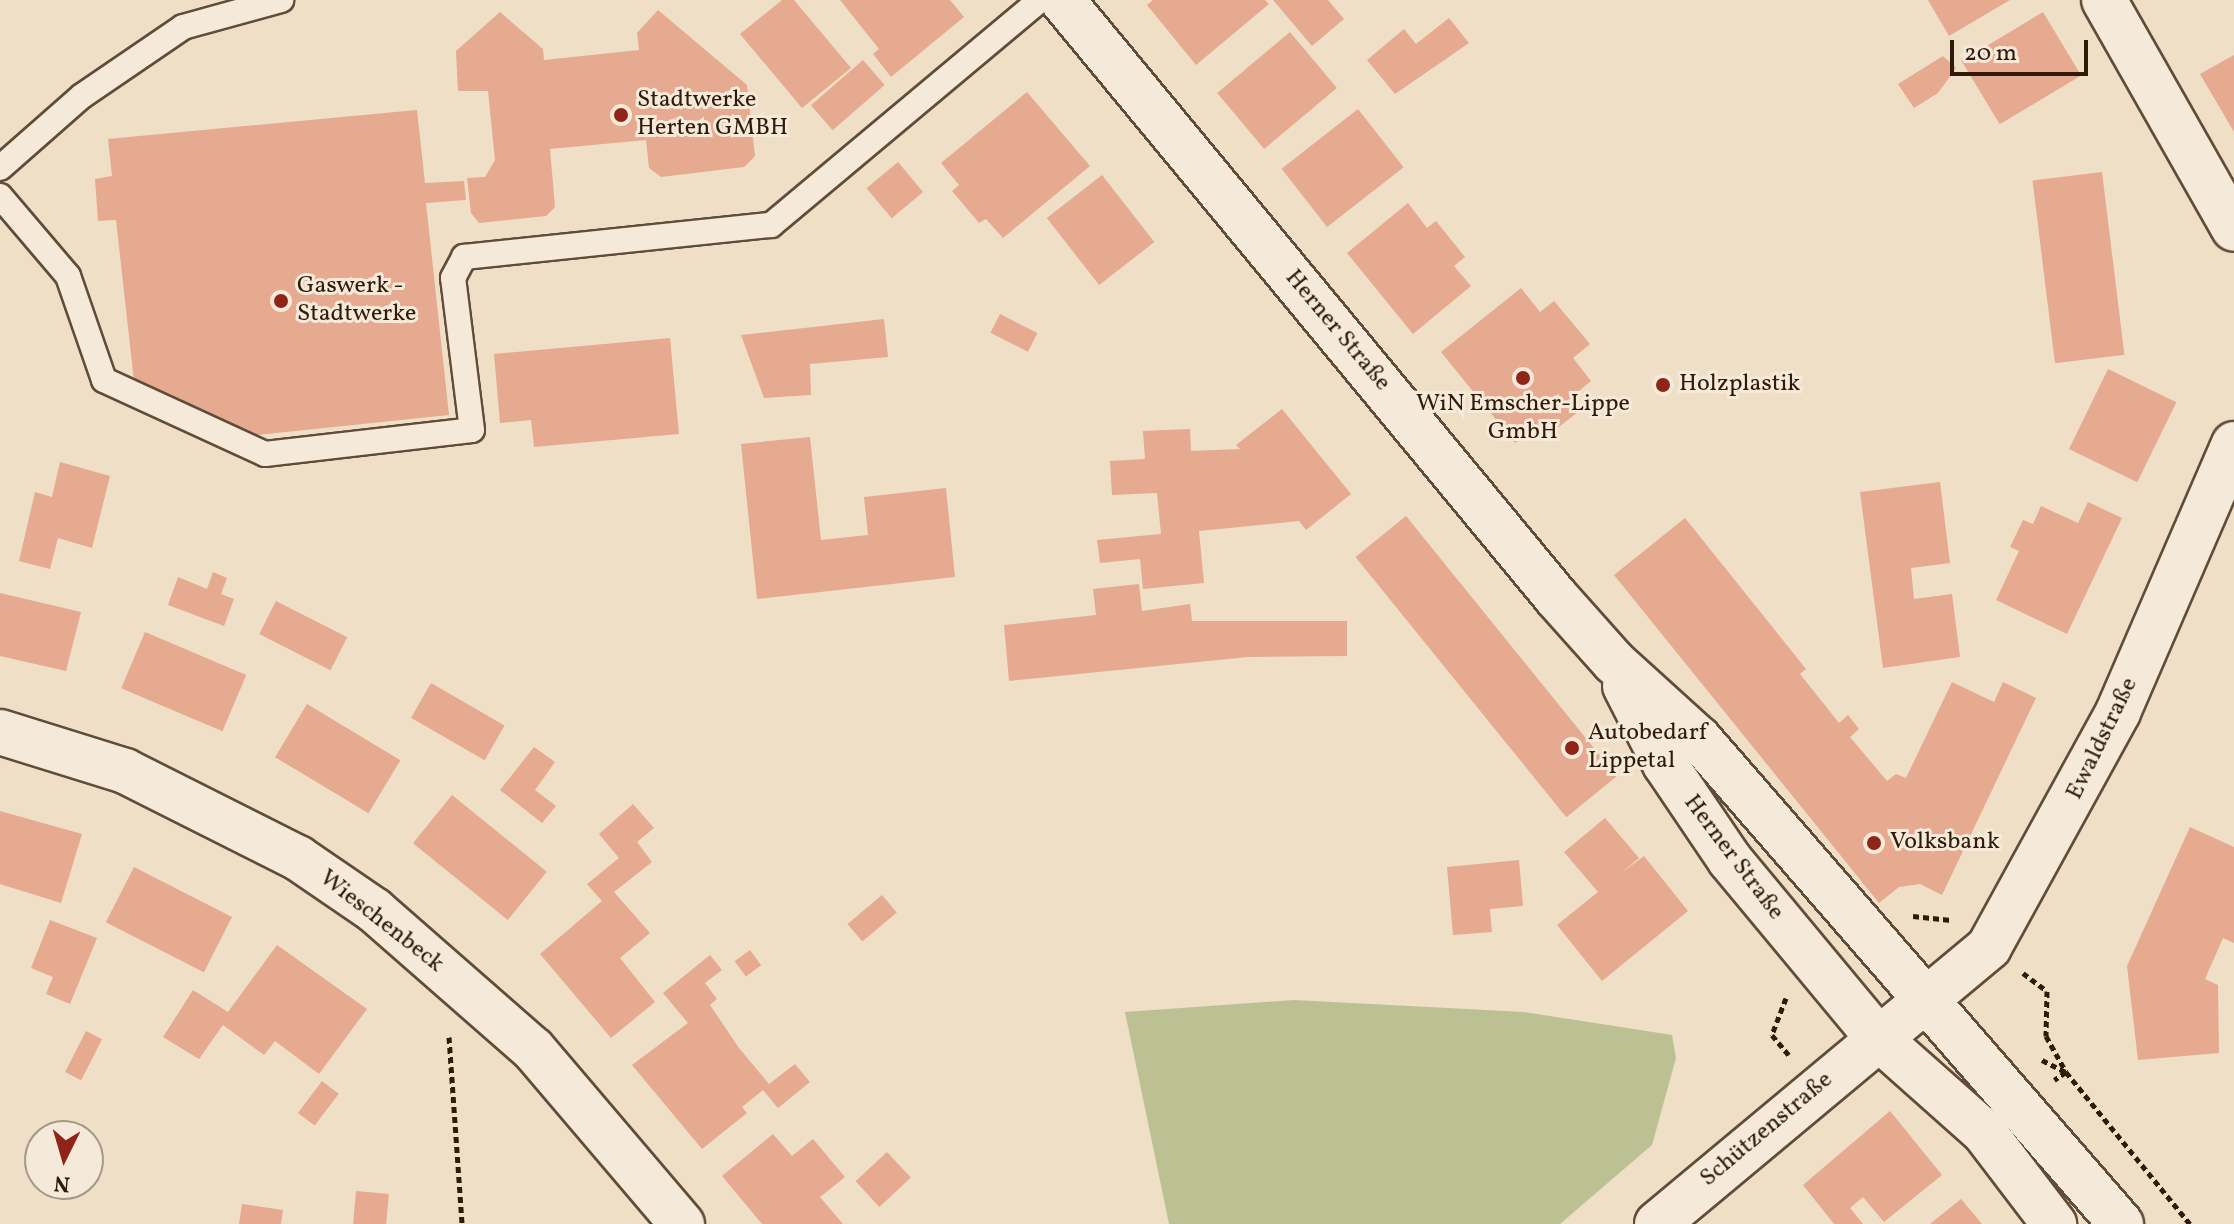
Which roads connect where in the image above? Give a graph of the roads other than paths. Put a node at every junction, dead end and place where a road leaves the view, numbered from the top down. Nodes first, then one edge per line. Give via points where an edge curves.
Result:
1 (281, 0) edge
2 (1040, 0) edge
3 (1062, 0) edge
4 (2104, 0) edge
5 (0, 168) edge
6 (0, 196) edge
7 (2234, 229) edge
8 (2234, 444) edge
9 (1614, 662) junction
10 (0, 732) edge
11 (1922, 1000) junction
12 (1877, 1037) junction
13 (682, 1224) edge
14 (1657, 1224) edge
15 (2054, 1224) edge
16 (2121, 1224) edge

1 - 5 lane via 183,27 82,96
2 - 6 lane via 771,225 464,257 453,278 475,421 466,431 265,454 104,380 68,276
3 - 9 street, Herner Straße
4 - 7 street
8 - 11 street, Ewaldstraße via 2118,712 2016,907 1989,947
9 - 11 street, Herner Straße via 1699,739
9 - 12 street, Herner Straße via 1665,764 1730,860
10 - 13 street, Wieschenbeck via 125,771 298,858 374,910 533,1049
11 - 12 street, Ewaldstraße
11 - 16 street
12 - 14 street, Schützenstraße
12 - 15 street via 1984,1132

